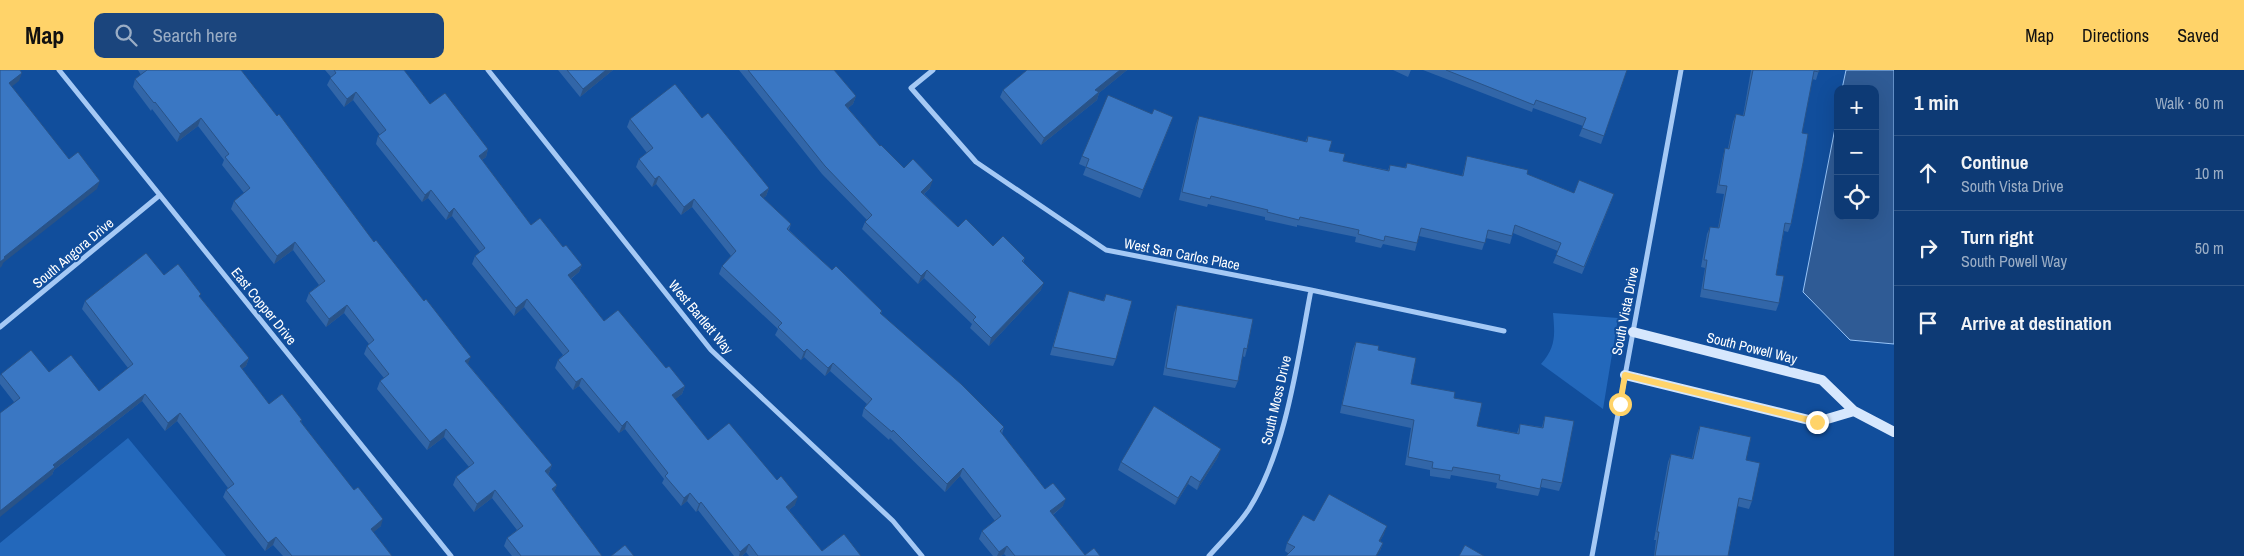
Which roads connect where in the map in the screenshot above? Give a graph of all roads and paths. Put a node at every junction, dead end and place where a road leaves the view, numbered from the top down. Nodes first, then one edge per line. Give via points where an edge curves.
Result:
1 (59, 70) edge
2 (488, 70) edge
3 (933, 70) edge
4 (1681, 70) edge
5 (160, 195) junction
6 (1311, 290) junction
7 (0, 327) edge
8 (1504, 331) dead end
9 (1633, 332) junction
10 (1625, 375) junction
11 (1854, 411) junction
12 (1894, 432) edge
13 (451, 556) edge
14 (922, 556) edge
15 (1209, 556) edge
16 (1592, 556) edge

1 - 5 street, East Copper Drive
2 - 14 street, West Bartlett Way via 711,350 893,521
3 - 6 street, West San Carlos Place via 911,88 976,162 1106,250
4 - 9 street, South Vista Drive
5 - 7 street, South Angora Drive
5 - 13 street, East Copper Drive
6 - 8 street, West San Carlos Place
6 - 15 street, South Moss Drive via 1281,436 1248,510
9 - 10 street, South Vista Drive
9 - 11 street, South Powell Way via 1822,380
10 - 11 street via 1817,422
10 - 16 street, South Vista Drive
11 - 12 street, South Powell Way

